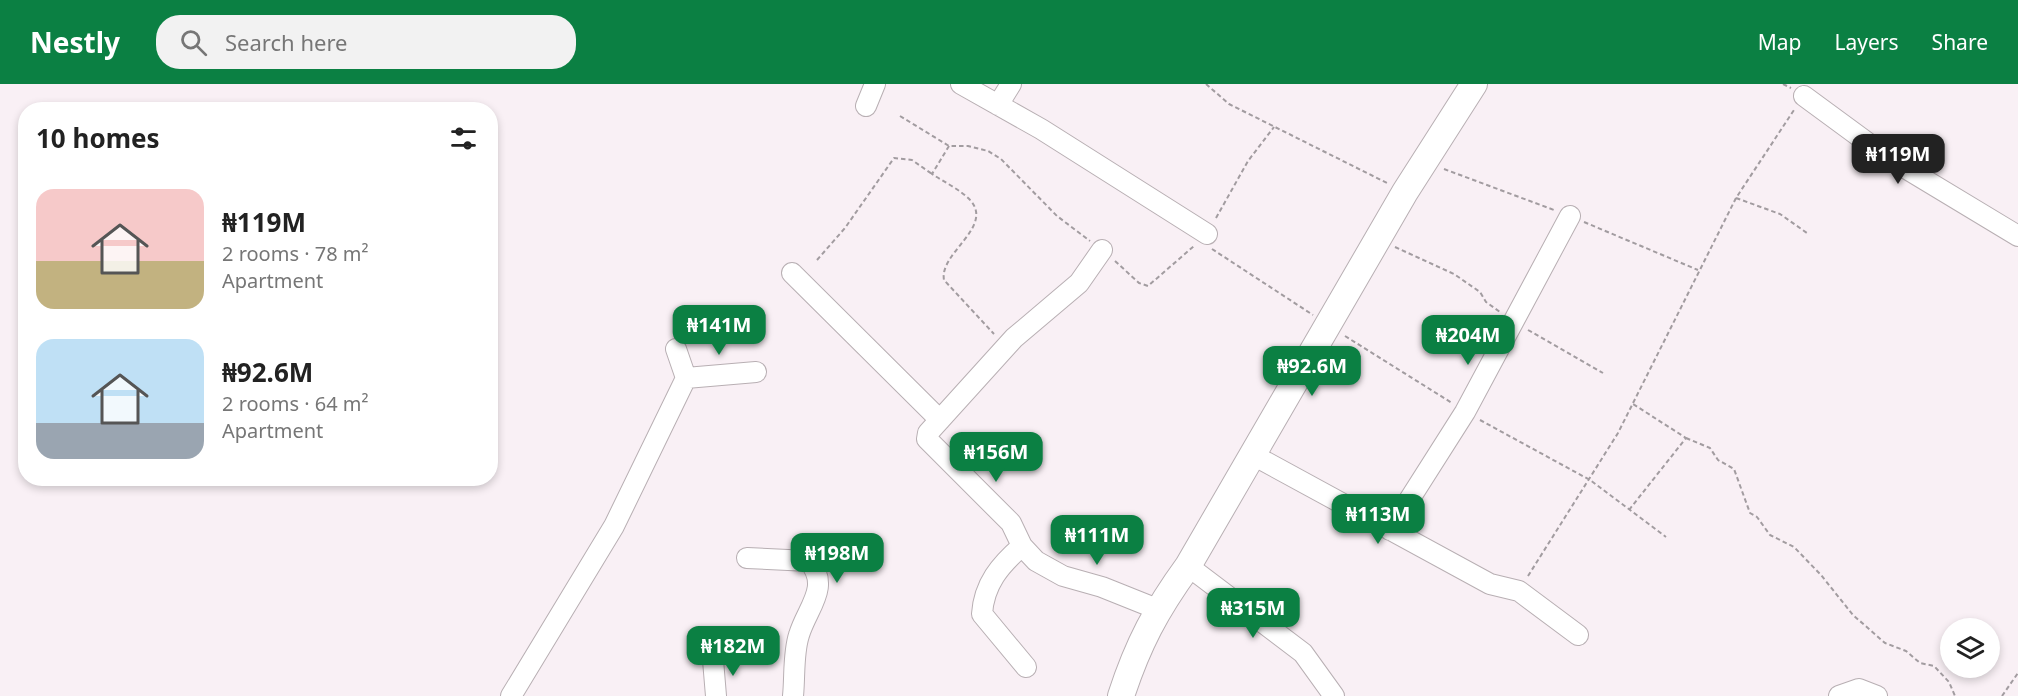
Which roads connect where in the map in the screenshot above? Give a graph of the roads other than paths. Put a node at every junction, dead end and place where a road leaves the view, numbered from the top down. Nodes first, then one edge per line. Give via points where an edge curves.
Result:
1 (876, 84) edge
2 (961, 84) edge
3 (1011, 84) edge
4 (1474, 84) edge
5 (1804, 96) road end
6 (998, 105) junction
7 (866, 106) dead end
8 (1570, 216) dead end
9 (2018, 236) edge
10 (1203, 237) road end
11 (1102, 250) road end
12 (792, 273) dead end
13 (676, 349) dead end
14 (756, 372) dead end
15 (686, 378) junction
16 (940, 420) junction
17 (1253, 455) junction
18 (1390, 530) junction
19 (1022, 546) junction
20 (747, 558) dead end
21 (1188, 566) junction
22 (1157, 609) junction
23 (1578, 635) dead end
24 (713, 660) dead end
25 (1026, 667) dead end
26 (511, 696) edge
27 (716, 696) edge
28 (793, 696) edge
29 (1121, 696) edge
30 (1334, 696) edge
31 (1839, 696) edge
32 (1877, 696) edge

1 - 7 street
2 - 6 street
3 - 6 street
4 - 17 main road via 1405,192
5 - 9 street via 1887,157
6 - 10 street
8 - 18 street via 1465,412
11 - 16 street via 1079,283 1006,346
12 - 16 street
13 - 15 street
14 - 15 street
15 - 26 street via 614,526
16 - 19 street via 928,433 930,444 1011,523
17 - 18 street
17 - 21 main road
18 - 23 street via 1490,584 1519,591
19 - 22 street via 1036,561 1063,576
19 - 25 street via 1004,561 983,596 982,614
20 - 28 street via 809,561 818,572 819,589 798,636
21 - 22 main road
21 - 30 street via 1303,653
22 - 29 main road
24 - 27 street
31 - 32 street via 1858,689

